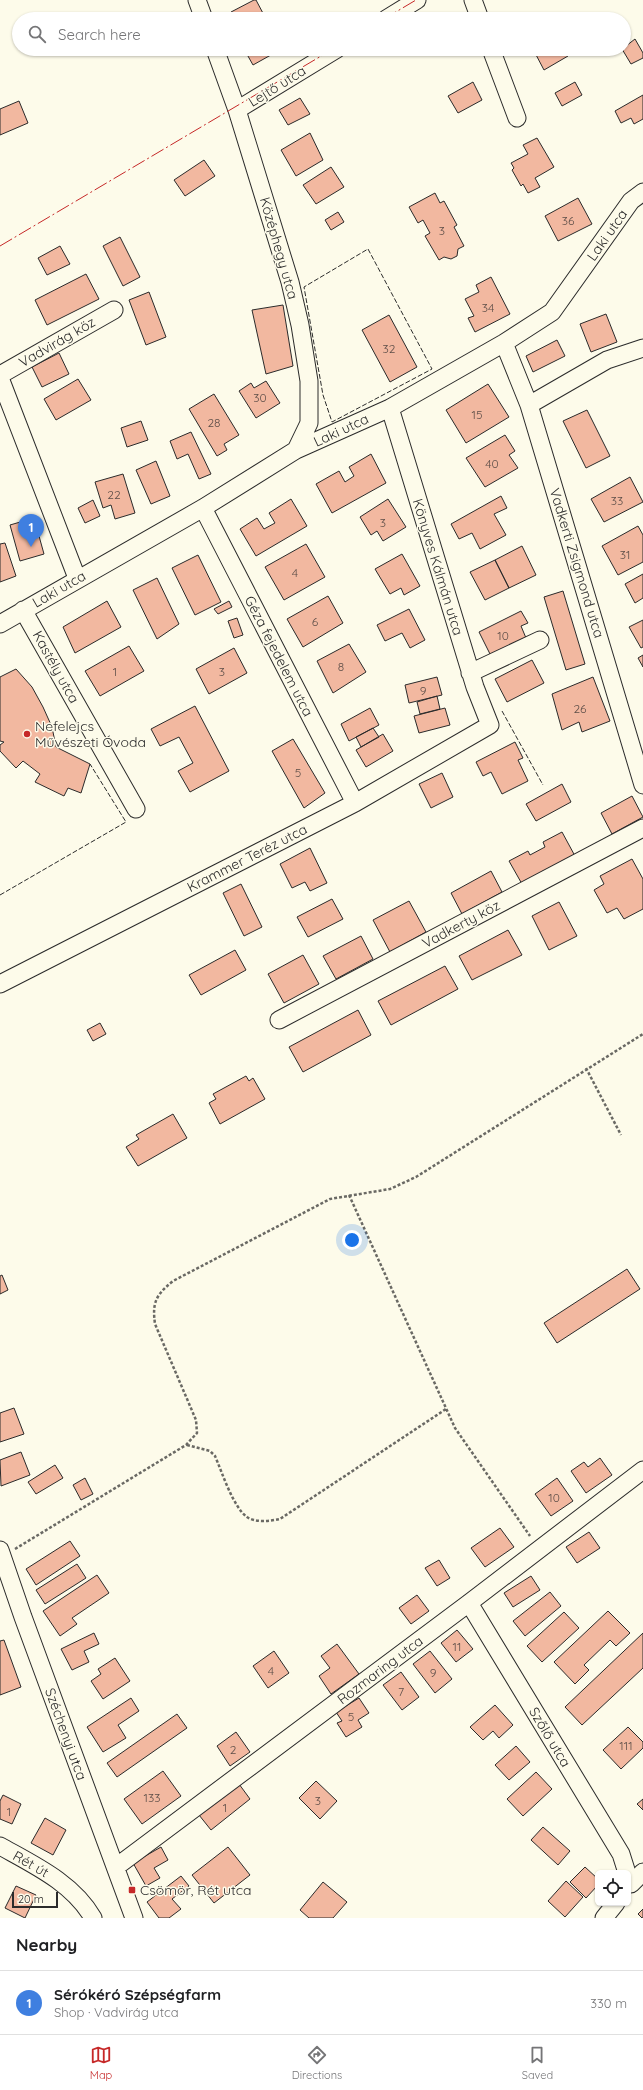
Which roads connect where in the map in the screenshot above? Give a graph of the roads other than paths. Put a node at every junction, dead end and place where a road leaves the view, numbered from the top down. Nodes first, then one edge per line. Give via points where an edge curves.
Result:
1 (197, 0) edge
2 (417, 0) edge
3 (473, 0) edge
4 (201, 12) edge
5 (397, 12) edge
6 (477, 12) edge
7 (218, 56) edge
8 (326, 56) edge
9 (494, 56) edge
10 (237, 110) junction
11 (517, 118) dead end
12 (643, 192) edge
13 (114, 310) dead end
14 (504, 343) junction
15 (643, 348) edge
16 (0, 375) edge
17 (0, 378) edge
18 (529, 405) junction
19 (390, 408) junction
20 (296, 450) junction
21 (203, 508) junction
22 (77, 578) junction
23 (23, 610) junction
24 (0, 624) edge
25 (540, 640) dead end
26 (470, 673) junction
27 (490, 725) joint
28 (643, 785) edge
29 (355, 803) junction
30 (136, 809) dead end
31 (643, 828) edge
32 (0, 984) edge
33 (278, 1020) dead end
34 (643, 1470) edge
35 (1, 1553) edge
36 (469, 1603) junction
37 (0, 1846) edge
38 (116, 1867) junction
39 (626, 1870) edge
40 (643, 1872) edge
41 (631, 1879) edge
42 (614, 1906) edge
43 (93, 1918) edge
44 (134, 1918) edge
45 (604, 1918) edge

1 - 4 street
2 - 5 street
3 - 6 street
7 - 10 street, Középhegy utca
8 - 10 street, Lejtő utca
9 - 11 street
10 - 20 street, Középhegy utca via 290,282 303,346 309,381 309,423
12 - 14 street, Laki utca via 631,201 552,312
13 - 16 street, Vadvirág köz
14 - 18 street, Vadkerti Zsigmond utca
14 - 19 street, Laki utca
15 - 18 street via 607,360
17 - 22 street
18 - 28 street, Vadkerti Zsigmond utca
19 - 20 street, Laki utca
19 - 26 street, Könyves Kálmán utca
20 - 21 street, Laki utca
21 - 22 street, Laki utca
21 - 29 street, Géza fejedelem utca
22 - 23 street, Laki utca
23 - 24 street, Laki utca
23 - 30 street, Kastély utca
25 - 26 street
26 - 27 street, Könyves Kálmán utca
27 - 29 street, Krammer Teréz utca
29 - 32 street, Krammer Teréz utca
31 - 33 street, Vadkerty köz
34 - 36 street, Rozmaring utca
35 - 38 street, Széchenyi utca
36 - 38 street, Rozmaring utca
36 - 39 street, Szőlő utca via 621,1854
37 - 43 street, Rét út via 50,1874 86,1905
38 - 44 street, Széchenyi utca
40 - 41 street
42 - 45 street

